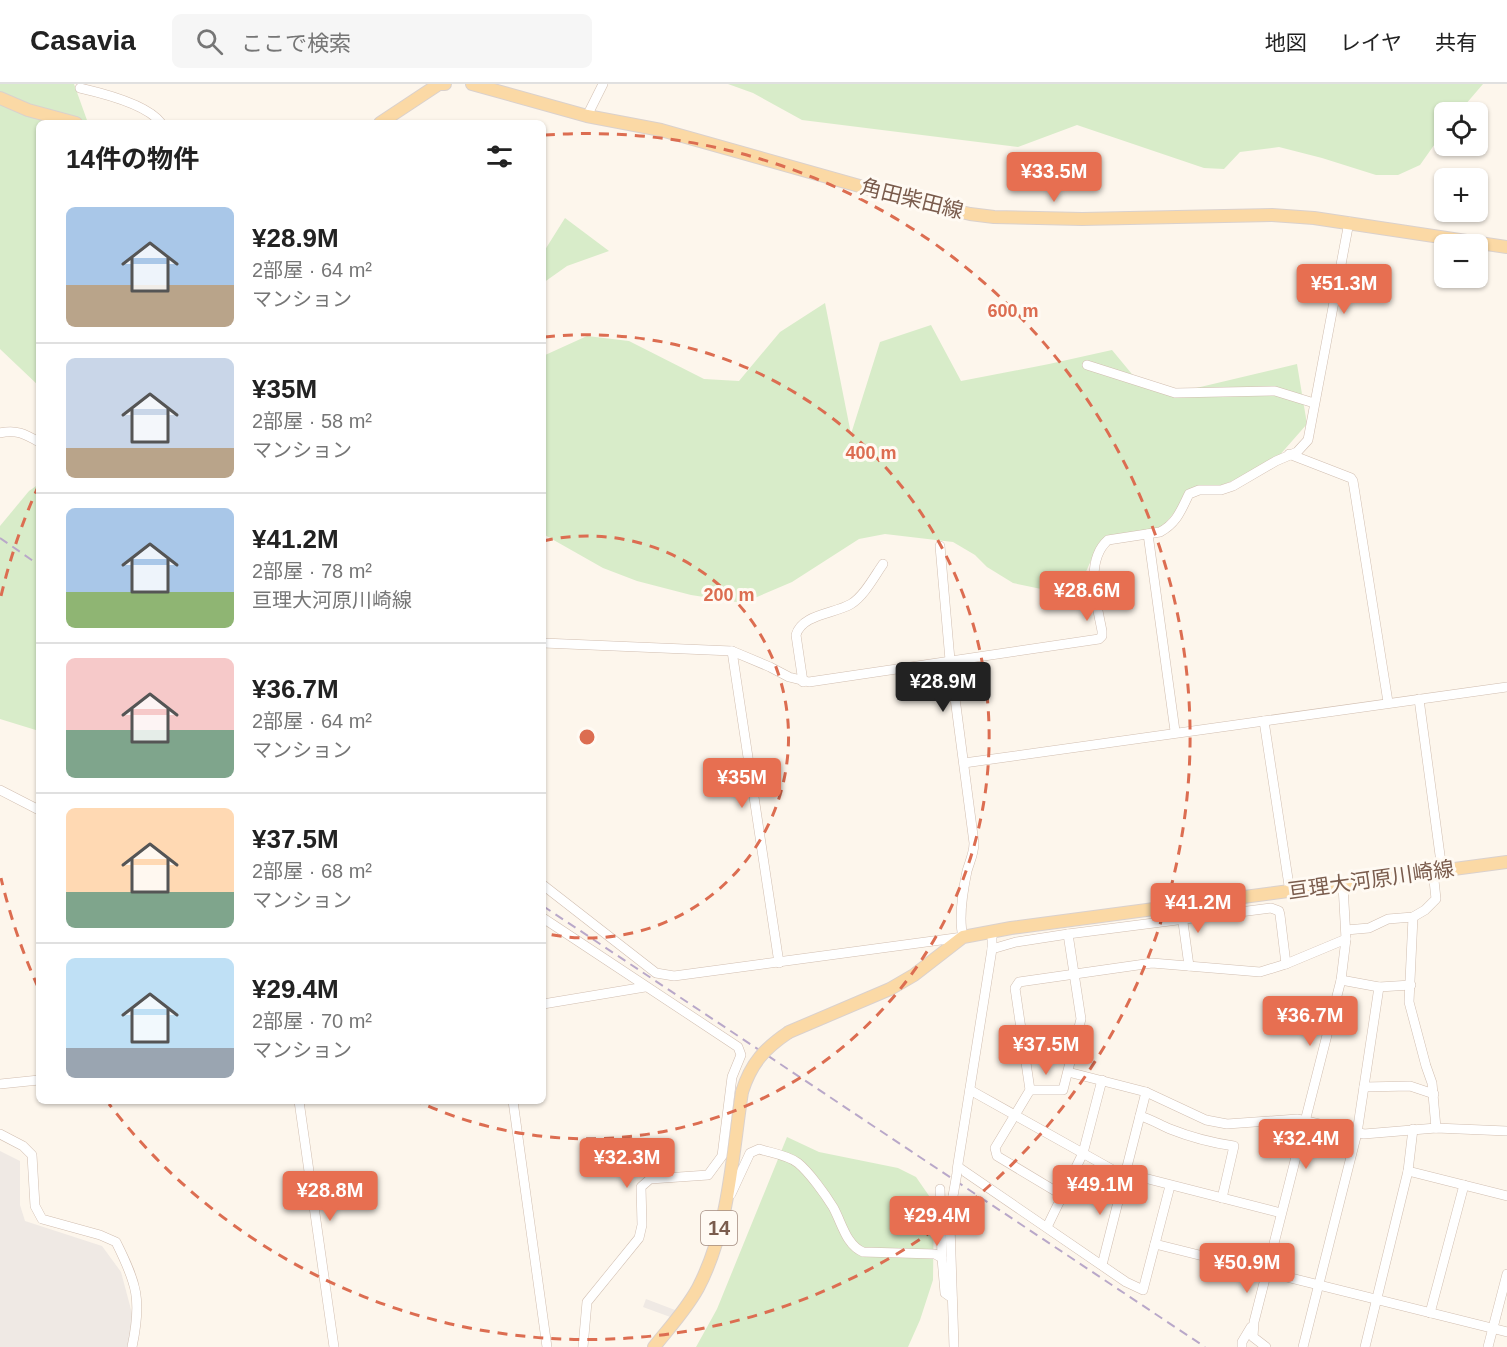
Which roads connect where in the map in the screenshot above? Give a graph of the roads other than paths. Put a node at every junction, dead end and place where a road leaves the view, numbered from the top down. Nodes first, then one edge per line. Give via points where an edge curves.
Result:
1 (445, 84) edge
2 (472, 84) edge
3 (603, 84) edge
4 (80, 88) dead end
5 (0, 98) edge
6 (587, 116) junction
7 (65, 120) edge
8 (158, 120) edge
9 (385, 120) edge
10 (1348, 222) junction
11 (1507, 247) edge
12 (1087, 365) dead end
13 (1314, 403) junction
14 (0, 433) edge
15 (36, 440) edge
16 (1290, 454) junction
17 (1148, 534) junction
18 (940, 546) dead end
19 (884, 564) dead end
20 (546, 643) edge
21 (732, 651) junction
22 (950, 660) junction
23 (803, 681) junction
24 (1507, 687) edge
25 (1419, 699) junction
26 (1388, 702) junction
27 (1264, 721) junction
28 (1175, 731) junction
29 (964, 763) junction
30 (0, 790) edge
31 (36, 808) edge
32 (1507, 862) edge
33 (1435, 874) junction
34 (1343, 885) junction
35 (546, 887) edge
36 (1290, 892) junction
37 (1181, 912) junction
38 (1413, 917) junction
39 (546, 920) edge
40 (1068, 934) junction
41 (1346, 935) junction
42 (963, 937) junction
43 (992, 939) junction
44 (779, 963) junction
45 (1286, 964) junction
46 (1188, 966) junction
47 (1074, 974) junction
48 (1341, 980) junction
49 (1411, 984) junction
50 (645, 987) junction
51 (1379, 987) junction
52 (546, 1004) edge
53 (1068, 1072) junction
54 (36, 1080) edge
55 (1102, 1080) junction
56 (0, 1084) edge
57 (1364, 1087) junction
58 (970, 1090) junction
59 (1029, 1090) junction
60 (1146, 1092) junction
61 (1434, 1094) junction
62 (299, 1104) edge
63 (513, 1104) edge
64 (1016, 1114) junction
65 (1140, 1116) junction
66 (1305, 1120) junction
67 (1436, 1128) junction
68 (1413, 1129) junction
69 (1507, 1131) edge
70 (1357, 1133) junction
71 (0, 1134) edge
72 (1083, 1153) junction
73 (957, 1170) junction
74 (1408, 1171) junction
75 (1125, 1174) junction
76 (1464, 1185) junction
77 (1170, 1186) junction
78 (940, 1189) dead end
79 (1062, 1195) junction
80 (1507, 1196) edge
81 (1222, 1198) junction
82 (724, 1211) junction
83 (1281, 1213) junction
84 (1047, 1227) junction
85 (1155, 1244) junction
86 (942, 1258) junction
87 (1102, 1265) junction
88 (1267, 1273) junction
89 (1507, 1274) edge
90 (1318, 1286) junction
91 (952, 1298) junction
92 (1376, 1301) junction
93 (1430, 1313) junction
94 (1254, 1322) junction
95 (1494, 1329) junction
96 (1507, 1332) edge
97 (132, 1347) edge
98 (334, 1347) edge
99 (547, 1347) edge
100 (583, 1347) edge
101 (654, 1347) edge
102 (954, 1347) edge
103 (1242, 1347) edge
104 (1266, 1347) edge
105 (1303, 1347) edge
106 (1365, 1347) edge
107 (1488, 1347) edge

1 - 9 main road via 439,84
2 - 6 main road, 角田柴田線
3 - 6 street
4 - 8 street via 139,108
5 - 7 main road
6 - 10 main road, 角田柴田線 via 661,130 970,214 1082,219 1272,215
10 - 11 main road, 角田柴田線
10 - 13 street
12 - 13 street via 1175,393 1275,391
13 - 16 street via 1308,440
14 - 15 street via 21,432
16 - 17 street via 1233,486 1189,494 1175,522 1160,532
16 - 26 street via 1353,480
17 - 22 street via 1108,540 1102,545 1094,586 1102,631 1099,639
17 - 28 street
18 - 22 street
19 - 23 street via 853,603 798,628
20 - 21 street
21 - 23 street
21 - 44 street
22 - 23 street
22 - 29 street
24 - 25 street
25 - 26 street
25 - 33 street
26 - 27 street
27 - 28 street
27 - 36 street
28 - 29 street
29 - 42 street via 974,852 966,879
30 - 31 street
32 - 33 main road, 亘理大河原川崎線 / 14
33 - 34 main road, 亘理大河原川崎線 / 14
33 - 38 street via 1436,899
34 - 36 main road, 亘理大河原川崎線 / 14
34 - 41 street
35 - 44 street via 656,973 674,976
36 - 37 main road, 亘理大河原川崎線 / 14
37 - 40 street
37 - 43 main road, 亘理大河原川崎線 / 14
37 - 45 street via 1276,909
37 - 46 street
38 - 41 street via 1388,919
38 - 49 street
39 - 50 street
40 - 43 street via 1016,942
40 - 47 street
41 - 45 street
41 - 48 street
42 - 43 main road, 亘理大河原川崎線 / 14
42 - 44 street
42 - 82 main road, 亘理大河原川崎線 / 14, bridge via 890,989 789,1032 763,1053 746,1078 742,1092
43 - 58 street
45 - 46 street via 1260,972
46 - 47 street via 1152,963
47 - 53 street via 1082,1019
47 - 59 street via 1019,982 1016,988
48 - 51 street
48 - 66 street
49 - 51 street
49 - 61 street via 1409,1002
50 - 52 street
50 - 100 street via 738,1047 741,1055 732,1077 722,1156 708,1175 650,1179 641,1187 639,1238 588,1302
51 - 57 street
53 - 55 street
53 - 59 street via 1063,1090
54 - 56 street
55 - 60 street
55 - 72 street
57 - 61 street via 1410,1086
57 - 70 street
58 - 64 street
58 - 73 street
59 - 64 street
60 - 65 street
60 - 66 street via 1217,1123
61 - 67 street
62 - 98 street
63 - 99 street
64 - 72 street
64 - 79 street via 995,1148 997,1156
65 - 75 street
65 - 81 street via 1170,1129 1234,1146
66 - 70 street
66 - 83 street
67 - 68 street
67 - 69 street
68 - 70 street
68 - 74 street
70 - 90 street
71 - 97 street via 24,1146 32,1155 35,1206 42,1219 116,1242 135,1284 138,1302
72 - 75 street
72 - 79 street
73 - 84 street
73 - 91 street, bridge via 950,1225
74 - 76 street
74 - 92 street
75 - 77 street
75 - 87 street
76 - 80 street
76 - 93 street
77 - 81 street
77 - 85 street
78 - 86 street
79 - 84 street
81 - 83 street
82 - 86 street via 750,1153 759,1149 798,1162 832,1206 856,1249 935,1254
82 - 101 main road, 亘理大河原川崎線 / 14 via 698,1288
83 - 88 street
84 - 87 street
85 - 87 street via 1143,1290
85 - 88 street
86 - 91 street via 945,1293
88 - 90 street
88 - 94 street
89 - 95 street
90 - 92 street
90 - 105 street
91 - 102 street
92 - 93 street
92 - 106 street
93 - 95 street
94 - 103 street
94 - 104 street via 1253,1337
95 - 96 street
95 - 107 street

